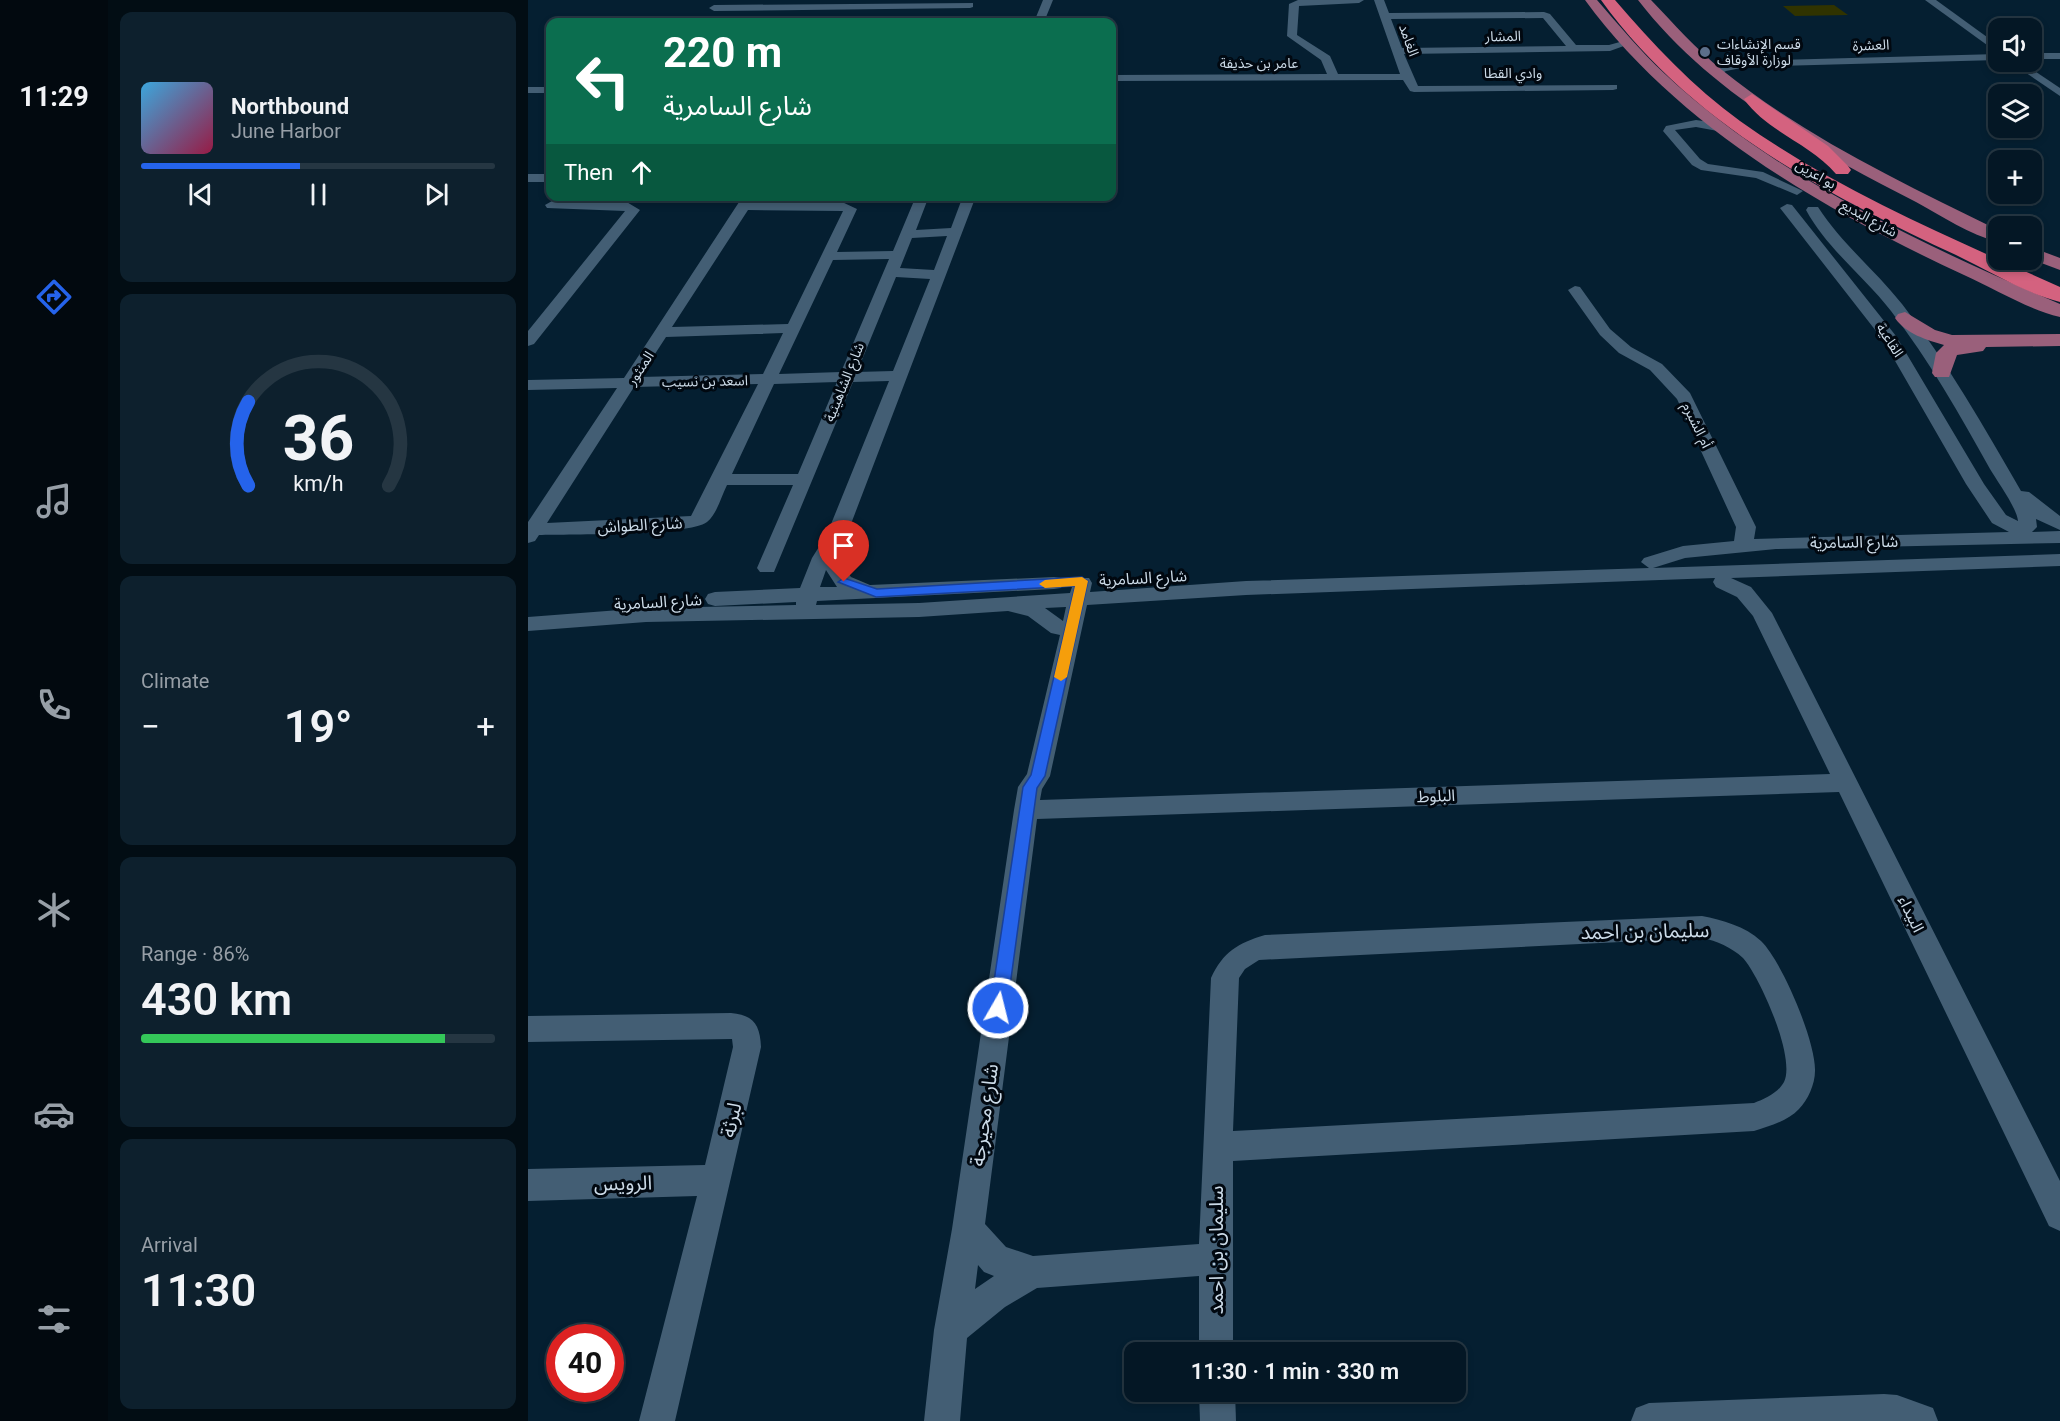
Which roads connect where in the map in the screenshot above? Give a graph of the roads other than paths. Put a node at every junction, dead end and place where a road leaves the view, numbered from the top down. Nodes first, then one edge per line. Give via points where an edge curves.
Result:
1 (722, 0) edge
2 (1048, 0) edge
3 (1359, 0) edge
4 (1379, 0) edge
5 (1591, 0) edge
6 (1608, 0) edge
7 (1629, 0) edge
8 (1644, 0) edge
9 (1930, 0) edge
10 (969, 6) edge
11 (1384, 16) junction
12 (1041, 18) edge
13 (1627, 43) junction
14 (1988, 43) edge
15 (1573, 48) junction
16 (1610, 48) junction
17 (1397, 51) junction
18 (1697, 55) junction
19 (2042, 56) edge
20 (2060, 56) edge
21 (1640, 57) junction
22 (1988, 57) edge
23 (1746, 64) junction
24 (2030, 72) edge
25 (1717, 73) junction
26 (1407, 77) junction
27 (1116, 78) edge
28 (1334, 78) junction
29 (1669, 85) junction
30 (1613, 87) dead end
31 (1414, 89) joint
32 (528, 90) edge
33 (546, 90) edge
34 (2060, 93) edge
35 (1752, 99) junction
36 (1701, 119) junction
37 (1729, 126) junction
38 (1842, 170) junction
39 (546, 176) edge
40 (528, 178) edge
41 (1777, 195) junction
42 (591, 201) edge
43 (747, 201) edge
44 (920, 201) edge
45 (968, 201) edge
46 (552, 205) dead end
47 (1813, 210) junction
48 (956, 232) junction
49 (1988, 232) edge
50 (908, 234) junction
51 (1988, 244) edge
52 (898, 255) junction
53 (828, 256) junction
54 (2042, 257) edge
55 (2060, 265) edge
56 (2042, 269) edge
57 (890, 272) junction
58 (939, 275) junction
59 (2060, 277) edge
60 (1575, 290) dead end
61 (2060, 295) edge
62 (2060, 310) edge
63 (1905, 318) junction
64 (793, 328) junction
65 (663, 332) junction
66 (2060, 340) edge
67 (528, 341) edge
68 (2060, 345) edge
69 (1942, 373) junction
70 (898, 376) junction
71 (845, 378) junction
72 (770, 380) junction
73 (630, 383) junction
74 (528, 385) edge
75 (2001, 472) junction
76 (805, 479) junction
77 (722, 480) junction
78 (1975, 484) junction
79 (2060, 524) edge
80 (1746, 527) junction
81 (531, 534) edge
82 (2060, 537) edge
83 (1967, 541) junction
84 (1776, 543) junction
85 (2060, 546) edge
86 (1739, 547) junction
87 (2060, 560) edge
88 (829, 561) junction
89 (1973, 563) junction
90 (1644, 567) junction
91 (767, 568) dead end
92 (1458, 573) junction
93 (1772, 581) junction
94 (1723, 582) junction
95 (1073, 590) junction
96 (876, 593) junction
97 (1123, 594) junction
98 (756, 597) junction
99 (813, 600) junction
100 (966, 607) junction
101 (528, 609) edge
102 (1762, 613) junction
103 (1066, 623) junction
104 (528, 624) edge
105 (1847, 783) junction
106 (1028, 798) junction
107 (528, 1029) edge
108 (1217, 1147) junction
109 (717, 1180) junction
110 (528, 1185) edge
111 (2060, 1215) edge
112 (968, 1229) junction
113 (1214, 1259) junction
114 (1033, 1272) junction
115 (951, 1330) junction
116 (1216, 1342) edge
117 (1217, 1402) edge
118 (657, 1421) edge
119 (942, 1421) edge
120 (1218, 1421) edge
121 (1649, 1421) edge
122 (1920, 1421) edge

1 - 10 street via 710,12
2 - 12 street
3 - 28 street via 1294,4 1292,36 1326,58
4 - 11 street, الغامد
5 - 13 main road, شارع البديع
6 - 37 highway, بو اعرين via 1656,55
7 - 38 highway, بو اعرين via 1675,51 1716,88 1779,133
8 - 18 main road
9 - 14 street
11 - 15 street via 1544,15
11 - 17 street, الغامد
13 - 16 street, المشار
13 - 21 main road, شارع البديع
15 - 16 street, المشار
15 - 17 street, المشار
16 - 21 street, المشار
17 - 26 street, الغامد
18 - 23 street, العشرة
18 - 25 main road
19 - 20 street
21 - 29 main road, شارع البديع
22 - 23 street, العشرة
23 - 25 street, العشرة
24 - 34 street
25 - 35 main road
26 - 28 street, عامر بن حذيفة
26 - 31 street, الغامد
27 - 28 street, عامر بن حذيفة
29 - 36 main road, شارع البديع
29 - 37 highway
30 - 31 street, وادي القطا
32 - 33 street
35 - 38 highway via 1827,154
35 - 49 main road via 1865,170
36 - 37 main road, شارع البديع
36 - 41 street via 1669,131 1696,162 1712,169 1747,173
37 - 61 highway, بو اعرين via 1892,217
37 - 62 main road, شارع البديع via 1811,186 1901,236
38 - 51 highway, بو اعرين
39 - 40 street
41 - 47 street
41 - 47 street, القاعية via 1797,191 1820,200 1822,204
41 - 78 street, القاعية via 1890,339
42 - 46 street
42 - 67 street via 633,210
43 - 53 street, شارع الطواش via 847,207 849,213
43 - 65 street, المنثور
44 - 50 street, شارع الشاهينية
45 - 48 street
47 - 63 street, القاعية via 1824,228
48 - 50 street
48 - 58 street
50 - 52 street, شارع الشاهينية
52 - 53 street
52 - 57 street, شارع الشاهينية
53 - 64 street, شارع الطواش
54 - 55 main road
56 - 59 highway
57 - 58 street
57 - 71 street, شارع الشاهينية
58 - 70 street
60 - 80 street, أم الشبرم via 1605,332 1625,350 1656,367 1684,397
63 - 66 main road via 1928,333 1951,341
63 - 69 street, القاعية
64 - 65 street
64 - 72 street, شارع الطواش
65 - 73 street, المنثور
68 - 69 main road via 1952,349 1944,357
69 - 75 street, القاعية
70 - 71 street, اسعد بن نسيب
70 - 88 street
71 - 72 street, اسعد بن نسيب
71 - 76 street, شارع الشاهينية
72 - 73 street, اسعد بن نسيب
72 - 77 street, شارع الطواش
73 - 74 street, اسعد بن نسيب
73 - 81 street, المنثور
75 - 78 street, القاعية via 2027,517 2028,527 2002,522
75 - 79 street, القاعية via 2033,507
76 - 77 street
76 - 91 street, شارع الشاهينية
77 - 81 street, شارع الطواش via 705,514 691,522
78 - 83 street, القاعية via 1988,518 1982,533
80 - 84 street
80 - 86 street
82 - 83 street, شارع السامرية
83 - 84 street, شارع السامرية
84 - 86 street, شارع السامرية
85 - 90 street, شارع السامرية
86 - 90 street, شارع السامرية via 1669,555
87 - 89 street, شارع السامرية
88 - 96 street via 848,585
88 - 98 street
88 - 99 street
89 - 90 street, شارع السامرية
89 - 93 street, شارع السامرية via 1919,571
90 - 92 street, شارع السامرية
90 - 94 street, شارع السامرية via 1674,582
92 - 95 street, شارع السامرية
92 - 97 street, شارع السامرية
93 - 94 street, شارع السامرية
93 - 102 street via 1760,596
94 - 102 street, البيداء via 1744,592
95 - 96 street, شارع السامرية
95 - 97 street, شارع السامرية
95 - 100 street, شارع السامرية
95 - 103 street, شارع محيرجة
96 - 99 street, شارع السامرية
97 - 103 street
98 - 99 street, شارع السامرية
98 - 101 street, شارع السامرية
99 - 100 street, شارع السامرية
99 - 104 street, شارع السامرية
100 - 103 street via 1028,608
102 - 105 street, البيداء
103 - 106 street, شارع محيرجة via 1038,776
105 - 106 street, البلوط
105 - 111 street, البيداء
106 - 112 street, شارع محيرجة
107 - 109 street, لبرثة via 741,1027 746,1031 747,1047
108 - 108 street, سليمان بن احمد via 1754,1117 1773,1112 1789,1101 1802,1069 1800,1050 1764,963 1750,948 1721,930 1702,927 1265,947 1236,959 1225,978
108 - 113 street, سليمان بن احمد
109 - 110 street, الرويس
109 - 118 street, لبرثة
112 - 114 street via 996,1260
112 - 115 street, شارع محيرجة
113 - 114 street
113 - 116 street, سليمان بن احمد
114 - 115 street via 993,1295
115 - 119 street, شارع محيرجة
117 - 120 street
121 - 122 street via 1884,1412

